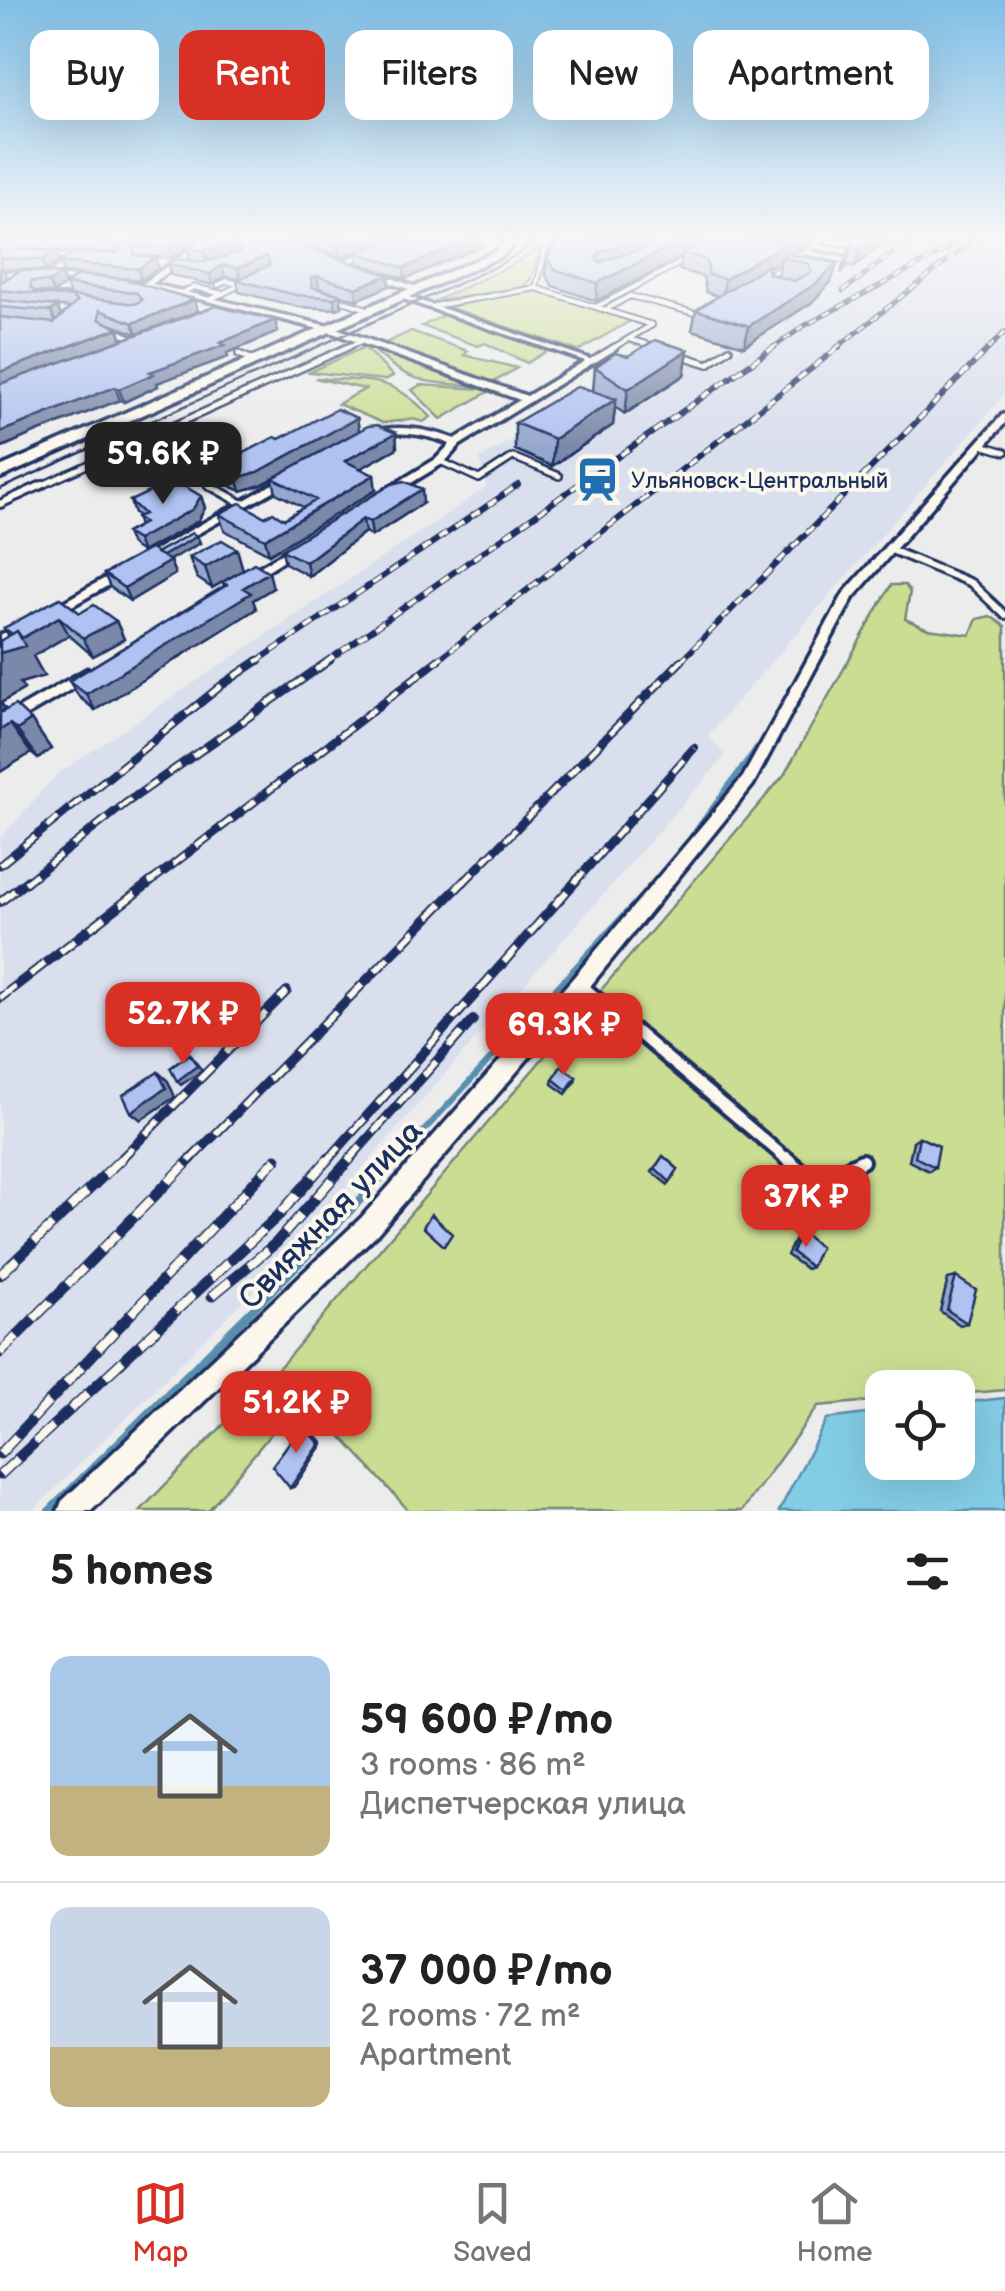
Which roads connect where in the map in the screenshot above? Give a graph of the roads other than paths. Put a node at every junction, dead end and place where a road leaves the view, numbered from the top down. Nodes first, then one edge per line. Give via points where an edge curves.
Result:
1 (220, 310) edge
2 (251, 310) edge
3 (371, 310) edge
4 (444, 310) edge
5 (605, 310) edge
6 (677, 310) edge
7 (712, 310) edge
8 (213, 312) edge
9 (108, 327) edge
10 (330, 329) junction
11 (153, 336) edge
12 (629, 339) junction
13 (364, 340) junction
14 (138, 341) junction
15 (121, 348) edge
16 (660, 348) edge
17 (729, 349) dead end
18 (238, 354) dead end
19 (676, 354) edge
20 (256, 361) junction
21 (592, 361) junction
22 (528, 400) junction
23 (1005, 417) edge
24 (456, 443) junction
25 (349, 444) edge
26 (982, 445) junction
27 (1005, 452) edge
28 (440, 461) junction
29 (308, 468) edge
30 (0, 473) edge
31 (559, 476) dead end
32 (208, 484) dead end
33 (382, 496) edge
34 (0, 504) edge
35 (243, 504) junction
36 (314, 537) edge
37 (889, 550) junction
38 (230, 588) edge
39 (1005, 616) edge
40 (0, 641) edge
41 (102, 664) edge
42 (0, 726) edge
43 (580, 984) junction
44 (862, 1161) dead end
45 (72, 1511) edge

1 - 8 street
2 - 10 street
3 - 10 main road
4 - 21 street
5 - 12 lane via 652,324
6 - 7 lane via 700,316
9 - 14 lane
10 - 13 street
10 - 20 main road
11 - 14 street
12 - 16 lane
12 - 21 lane
13 - 22 street
13 - 34 lane
14 - 15 street
17 - 19 lane via 708,364
18 - 20 lane
20 - 30 main road
21 - 22 street
22 - 24 street
23 - 26 street, Свияжная улица
24 - 25 street via 399,427
24 - 28 street
26 - 27 lane
26 - 37 street, Свияжная улица
28 - 31 lane via 479,479 514,457
28 - 33 street
29 - 35 street
32 - 35 lane
35 - 40 street
36 - 38 street
37 - 39 lane via 971,583
37 - 43 street, Свияжная улица via 830,624 748,781
41 - 42 street
43 - 44 lane via 815,1183
43 - 45 street, Свияжная улица via 369,1226

